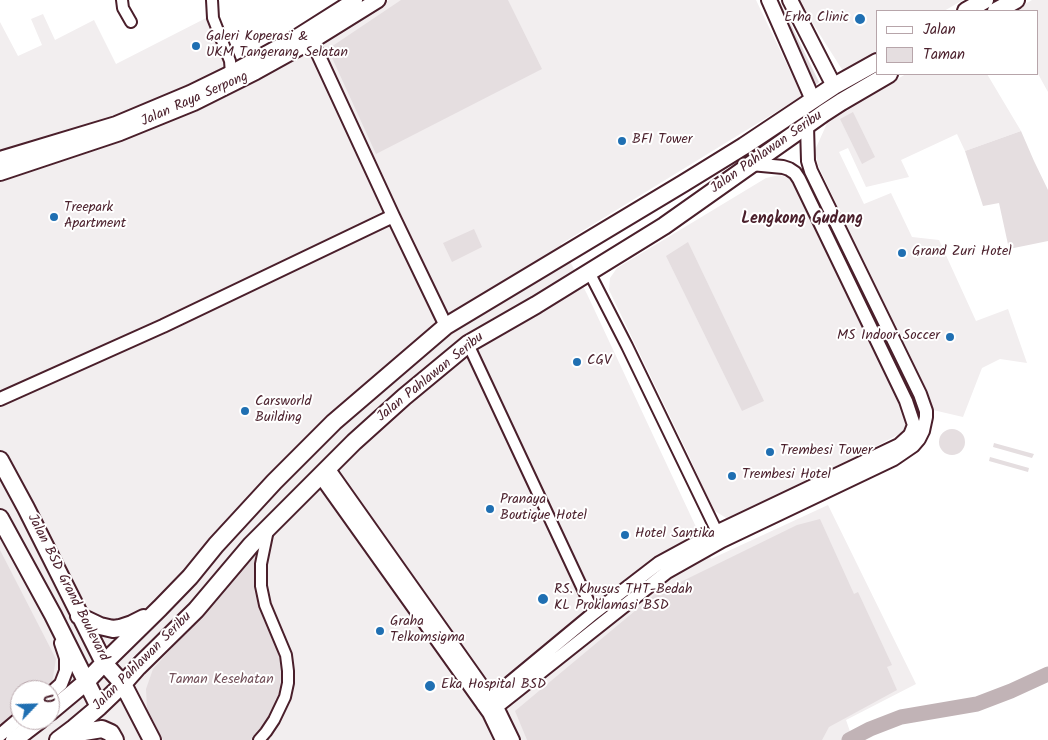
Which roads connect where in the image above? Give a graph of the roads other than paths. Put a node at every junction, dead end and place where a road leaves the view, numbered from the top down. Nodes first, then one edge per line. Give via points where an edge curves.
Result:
1 (122, 0) edge
2 (212, 0) edge
3 (355, 0) edge
4 (378, 0) edge
5 (769, 0) edge
6 (790, 0) edge
7 (985, 0) edge
8 (1016, 0) edge
9 (968, 10) edge
10 (998, 10) edge
11 (131, 22) dead end
12 (312, 41) junction
13 (876, 63) edge
14 (231, 74) junction
15 (887, 75) edge
16 (834, 86) junction
17 (188, 100) junction
18 (813, 100) junction
19 (807, 126) junction
20 (0, 159) edge
21 (751, 164) junction
22 (811, 171) junction
23 (0, 173) edge
24 (799, 178) junction
25 (393, 216) junction
26 (589, 272) junction
27 (446, 326) junction
28 (468, 344) junction
29 (0, 399) edge
30 (334, 422) junction
31 (920, 424) junction
32 (354, 442) junction
33 (0, 460) edge
34 (324, 472) junction
35 (0, 518) edge
36 (269, 528) junction
37 (719, 536) junction
38 (160, 608) junction
39 (51, 612) junction
40 (77, 612) junction
41 (594, 613) junction
42 (104, 663) junction
43 (86, 682) junction
44 (60, 684) edge
45 (123, 684) junction
46 (60, 704) edge
47 (490, 706) junction
48 (99, 707) junction
49 (10, 726) edge
50 (27, 730) edge
51 (0, 735) edge
52 (113, 737) edge
53 (61, 738) edge
54 (14, 740) edge
55 (152, 740) edge
56 (259, 740) edge
57 (502, 740) edge
58 (513, 740) edge

1 - 11 street
2 - 14 street via 213,18 230,61
3 - 14 main road, Jalan Raya Serpong
4 - 12 main road, Jalan Raya Serpong
5 - 18 main road
6 - 16 main road
7 - 9 main road
8 - 10 main road
12 - 17 main road, Jalan Raya Serpong via 256,72
12 - 25 street
13 - 16 main road, Jalan Pahlawan Seribu
14 - 17 main road, Jalan Raya Serpong
15 - 19 main road, Jalan Pahlawan Seribu
16 - 18 main road, Jalan Pahlawan Seribu
17 - 20 main road, Jalan Raya Serpong
17 - 23 main road, Jalan Raya Serpong via 120,133
18 - 27 main road, Jalan Pahlawan Seribu via 735,152
19 - 21 main road, Jalan Pahlawan Seribu
19 - 22 street
21 - 24 street via 783,167
21 - 26 main road, Jalan Pahlawan Seribu via 664,226
22 - 24 street
22 - 31 street via 920,394 926,411
24 - 31 street
25 - 27 street
25 - 29 street via 163,326
26 - 28 main road, Jalan Pahlawan Seribu
26 - 37 street
27 - 30 main road, Jalan Pahlawan Seribu
28 - 32 main road, Jalan Pahlawan Seribu
28 - 41 street
30 - 32 main road via 336,440
30 - 38 main road, Jalan Pahlawan Seribu via 274,482
31 - 37 street via 899,444
32 - 34 main road, Jalan Pahlawan Seribu
33 - 40 main road, Jalan BSD Grand Boulevard
34 - 36 main road, Jalan Pahlawan Seribu
34 - 47 street
35 - 39 main road, Jalan BSD Grand Boulevard
36 - 45 main road, Jalan Pahlawan Seribu via 196,610
36 - 56 street via 261,564 261,586 265,605 286,655 288,677 285,698
37 - 41 street via 659,563
37 - 47 street
38 - 40 main road via 132,624 113,629 100,626
38 - 42 main road, Jalan Pahlawan Seribu
39 - 40 main road via 60,619
39 - 43 main road, Jalan BSD Grand Boulevard
39 - 44 street via 67,666
40 - 42 main road, Jalan BSD Grand Boulevard
41 - 47 street
42 - 43 main road, Jalan Pahlawan Seribu
42 - 45 main road, Jalan BSD Grand Boulevard
43 - 46 main road, Jalan Pahlawan Seribu
43 - 48 main road, Jalan BSD Grand Boulevard
45 - 48 main road, Jalan Pahlawan Seribu
45 - 55 main road, Jalan BSD Grand Boulevard
47 - 57 street
47 - 58 street
48 - 53 main road, Jalan Pahlawan Seribu
49 - 51 street
50 - 54 main road
52 - 53 main road via 97,729

